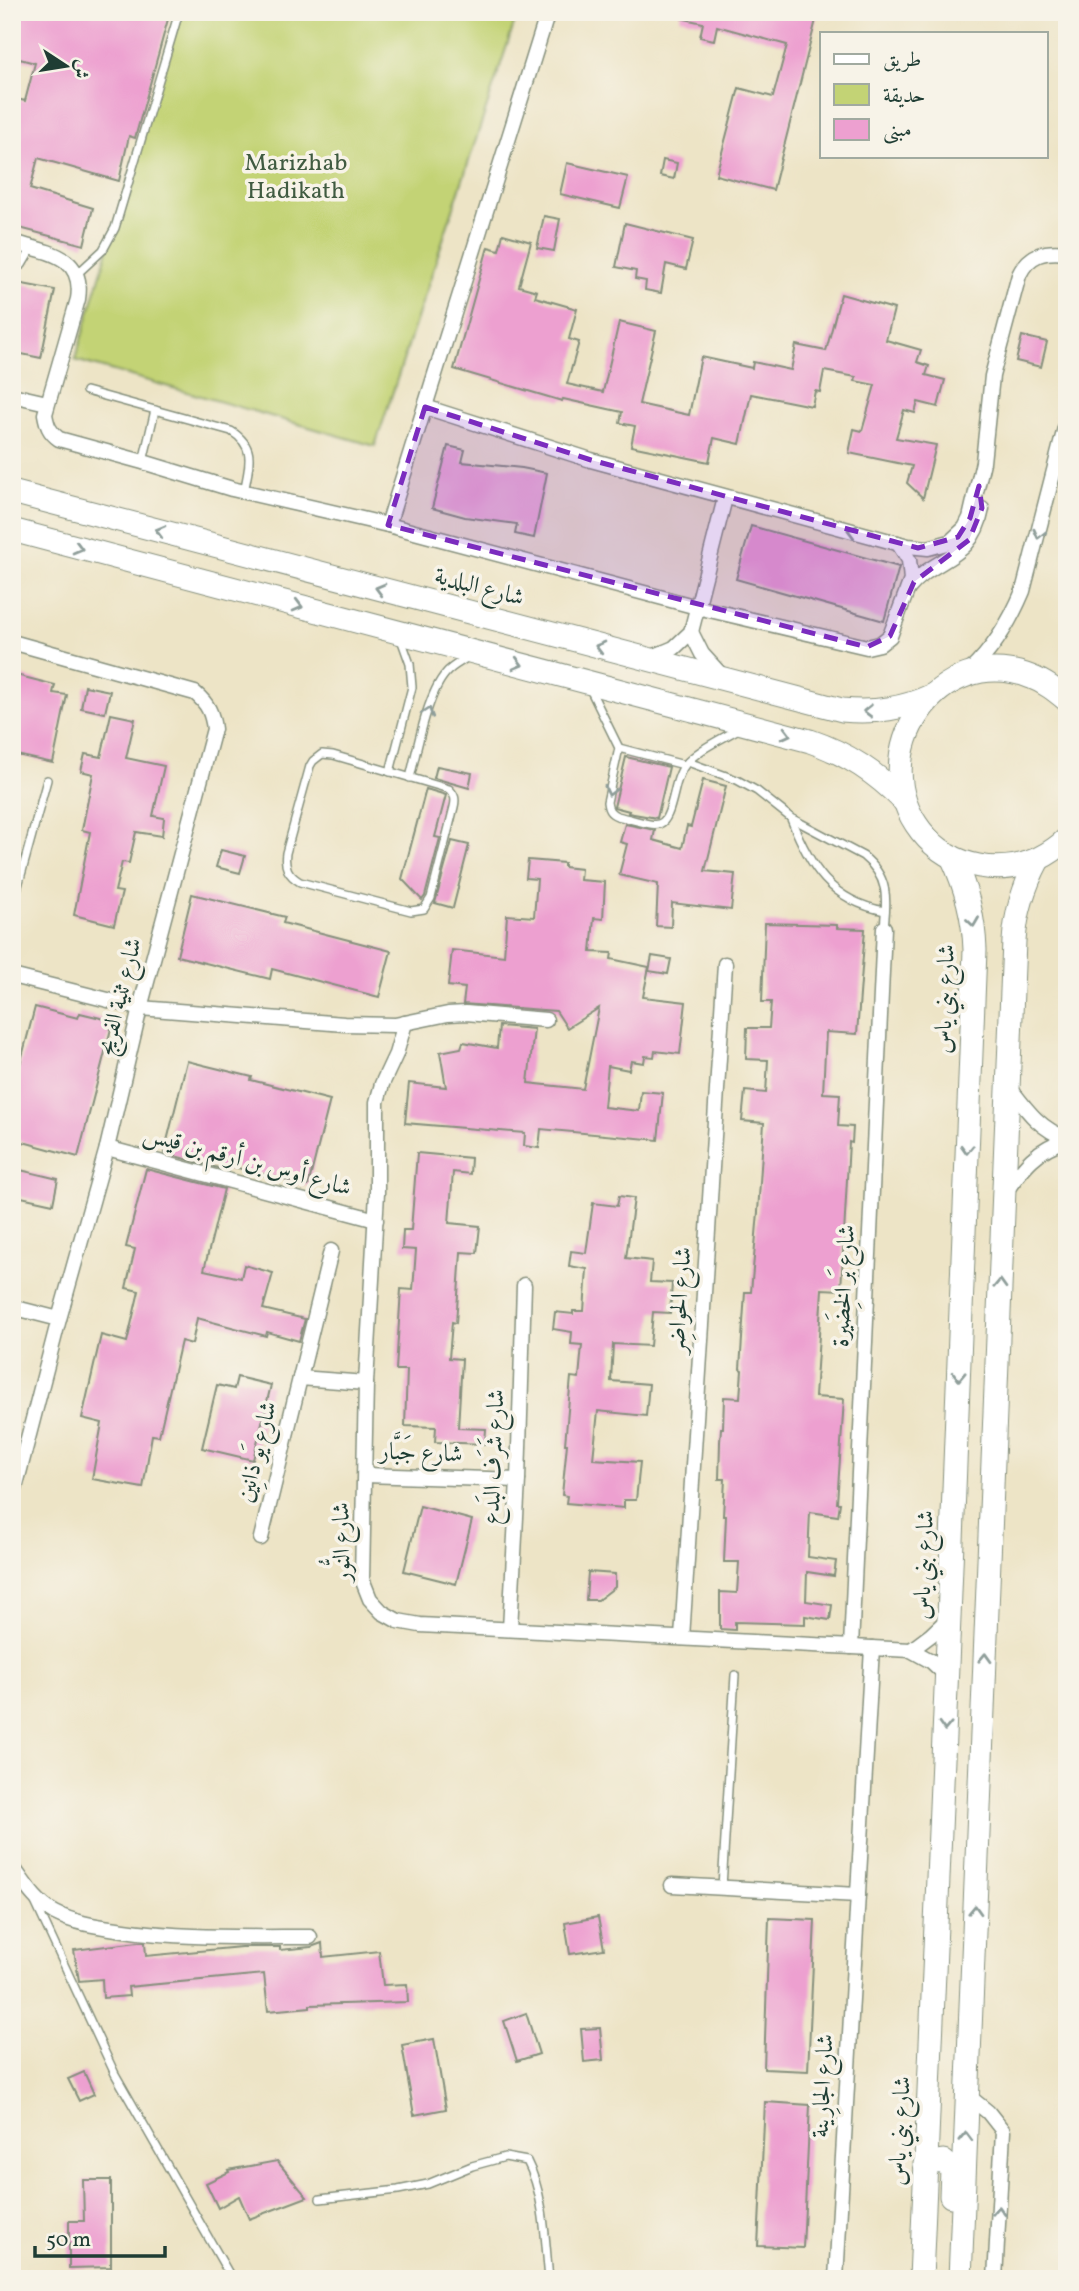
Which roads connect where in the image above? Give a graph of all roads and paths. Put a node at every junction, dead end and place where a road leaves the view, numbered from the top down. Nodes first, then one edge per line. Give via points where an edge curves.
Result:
1 (179, 12) edge
2 (548, 12) edge
3 (12, 242) edge
4 (32, 248) junction
5 (1067, 253) edge
6 (12, 267) edge
7 (77, 274) junction
8 (86, 391) dead end
9 (12, 395) edge
10 (47, 403) junction
11 (425, 407) junction
12 (155, 410) junction
13 (1067, 420) edge
14 (143, 462) junction
15 (979, 486) junction
16 (12, 492) edge
17 (244, 492) junction
18 (725, 498) junction
19 (388, 525) junction
20 (12, 530) edge
21 (898, 543) junction
22 (907, 590) junction
23 (697, 607) junction
24 (399, 632) junction
25 (691, 632) junction
26 (12, 642) edge
27 (475, 652) junction
28 (642, 659) junction
29 (962, 677) junction
30 (727, 681) junction
31 (587, 682) junction
32 (933, 695) junction
33 (1067, 700) edge
34 (745, 724) junction
35 (619, 748) junction
36 (686, 763) junction
37 (390, 772) junction
38 (410, 778) junction
39 (47, 780) dead end
40 (904, 801) junction
41 (791, 818) junction
42 (1067, 839) edge
43 (952, 857) junction
44 (1038, 860) junction
45 (12, 908) edge
46 (886, 911) junction
47 (884, 928) joint
48 (725, 964) dead end
49 (12, 976) edge
50 (140, 1007) junction
51 (546, 1020) dead end
52 (405, 1023) junction
53 (1008, 1085) junction
54 (1067, 1139) edge
55 (107, 1148) junction
56 (1004, 1195) junction
57 (376, 1220) junction
58 (331, 1251) dead end
59 (524, 1285) dead end
60 (12, 1307) edge
61 (59, 1320) junction
62 (300, 1378) junction
63 (366, 1382) junction
64 (365, 1475) junction
65 (518, 1480) junction
66 (12, 1500) edge
67 (261, 1538) dead end
68 (949, 1618) junction
69 (510, 1629) junction
70 (682, 1639) junction
71 (851, 1647) junction
72 (872, 1648) junction
73 (911, 1650) junction
74 (735, 1675) dead end
75 (947, 1676) junction
76 (12, 1866) edge
77 (672, 1885) dead end
78 (722, 1888) junction
79 (31, 1895) junction
80 (858, 1895) junction
81 (310, 1937) dead end
82 (967, 2095) junction
83 (925, 2164) junction
84 (320, 2199) dead end
85 (960, 2267) edge
86 (232, 2279) edge
87 (549, 2279) edge
88 (836, 2279) edge
89 (921, 2279) edge
90 (995, 2279) edge

1 - 7 lane via 115,228 103,250
2 - 11 street
3 - 4 street
4 - 6 lane via 22,265
4 - 7 street via 60,257
5 - 15 street via 1047,252 1031,259 1015,286 992,376
7 - 10 street via 78,299
8 - 12 lane
9 - 10 street
10 - 14 street via 47,425 59,439
11 - 18 street
11 - 19 street
12 - 14 lane
12 - 17 lane via 242,437 250,459
13 -> 29 street via 1024,591 998,640
14 - 17 street
15 - 21 street via 965,528 950,542 928,548
15 - 22 street via 982,508 970,540
28 -> 16 main road, شارع البلدية
17 - 19 street
21 -> 18 street
18 - 23 street
19 - 23 street
20 -> 24 main road
21 - 22 street via 909,560
22 - 23 street via 890,636 867,647
23 - 25 street
24 - 27 main road
24 - 37 lane via 412,687
25 - 28 street via 664,654
25 - 30 street via 702,654
26 - 50 street, شارع ثنية الفريج via 182,688 206,702 212,715 211,743
27 -> 31 main road
38 -> 27 lane via 439,682
28 - 30 main road, شارع البلدية
29 - 32 main road
29 - 33 main road via 1008,671 1030,676
32 -> 30 main road, شارع البلدية via 912,705 866,712
31 - 34 main road
31 - 35 lane
32 - 40 main road via 906,732 900,755
34 - 36 lane
34 -> 40 main road via 810,741 851,758
35 - 36 lane
35 -> 36 lane via 607,802 617,816 658,825 665,822
36 - 41 lane via 737,780
37 - 38 lane
37 - 38 lane via 327,754 313,761 285,860 294,878 411,911 424,909 431,898 456,801 449,789
39 - 45 lane
40 - 43 main road via 928,840
41 - 46 lane via 804,852 837,891 856,904
41 - 46 lane via 872,863 884,883
42 - 44 main road
43 - 44 main road via 991,868
43 -> 68 main road, شارع بني ياس via 969,902 975,950
44 - 53 main road via 1023,891 1015,924
46 - 47 lane
47 - 71 street, شارع بَر الخِضَيرة
48 - 70 street, شارع الحواضِر
49 - 50 street
50 - 52 street via 377,1026
50 - 55 street, شارع ثنية الفريج
51 - 52 street via 466,1013
52 - 57 street, شارع النُّور via 377,1102
53 - 54 street via 1034,1118
53 - 56 main road
54 - 56 street via 1030,1159
55 - 57 street, شارع أوس بن أرقم بن قيس
55 - 61 street, شارع ثنية الفريج
82 -> 56 main road
57 - 63 street, شارع النُّور
58 - 62 street, شارع يَو ذانِين
59 - 65 street, شارع شَرَف البَدع
60 - 61 street
61 - 66 street, شارع ثنية الفريج
62 - 63 street, شارع يَو ذانِين
62 - 67 street, شارع يَو ذانِين
63 - 64 street, شارع النُّور
64 - 65 street, شارع جَبَّار
64 - 69 street, شارع النُّور via 362,1579 370,1599 382,1612 420,1625
65 - 69 street, شارع شَرَف البَدع
68 - 73 street
68 - 75 main road, شارع بني ياس
69 - 70 street, شارع النُّور
70 - 71 street, شارع النُّور
71 - 72 street, شارع النُّور
72 - 73 street, شارع النُّور
72 - 80 street, شارع الجارِينة
73 - 75 street
74 - 78 lane
75 -> 83 main road, شارع بني ياس
76 - 79 street
77 - 78 street
78 - 80 street
79 - 81 street via 68,1919 129,1931
79 - 86 lane via 115,2074
80 - 88 street, شارع الجارِينة
85 -> 82 main road
90 -> 82 street via 1003,2131
83 - 85 main road via 943,2161 951,2169 950,2234
83 - 89 main road, شارع بني ياس
84 - 87 lane via 428,2184 505,2157 527,2161 534,2174

